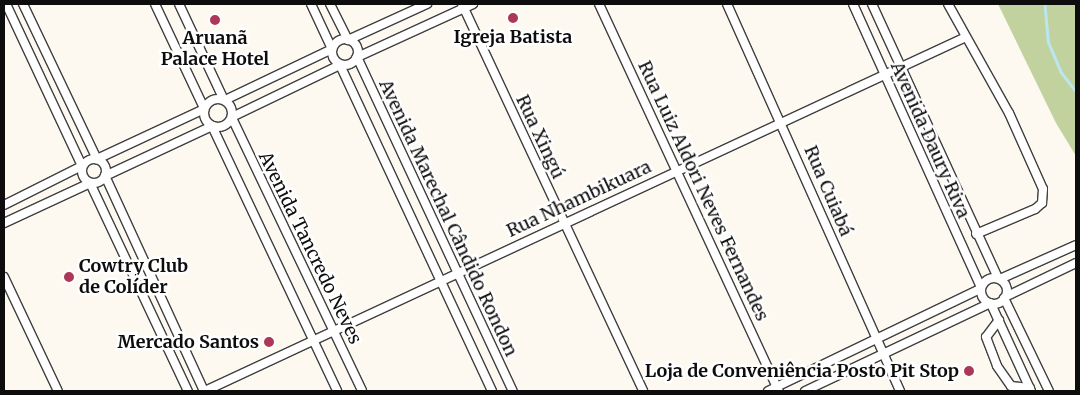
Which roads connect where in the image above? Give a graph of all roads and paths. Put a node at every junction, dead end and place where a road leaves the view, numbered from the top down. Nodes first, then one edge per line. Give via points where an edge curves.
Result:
1 (6, 4) edge
2 (23, 4) edge
3 (155, 4) edge
4 (179, 4) edge
5 (311, 4) edge
6 (330, 4) edge
7 (427, 4) edge
8 (472, 4) edge
9 (598, 4) edge
10 (727, 4) edge
11 (853, 4) edge
12 (872, 4) edge
13 (948, 4) edge
14 (463, 6) edge
15 (966, 37) junction
16 (348, 40) junction
17 (332, 49) junction
18 (357, 57) junction
19 (340, 64) junction
20 (899, 65) junction
21 (884, 74) junction
22 (224, 100) junction
23 (204, 109) junction
24 (232, 118) junction
25 (782, 120) junction
26 (212, 126) junction
27 (97, 159) junction
28 (82, 166) junction
29 (676, 170) junction
30 (105, 176) junction
31 (90, 183) junction
32 (4, 205) edge
33 (4, 223) edge
34 (564, 223) junction
35 (976, 234) junction
36 (1076, 245) edge
37 (1076, 262) edge
38 (457, 273) junction
39 (4, 276) edge
40 (999, 279) junction
41 (440, 281) junction
42 (981, 288) junction
43 (1005, 298) junction
44 (991, 304) junction
45 (999, 320) junction
46 (334, 331) junction
47 (875, 340) junction
48 (313, 341) junction
49 (882, 353) junction
50 (778, 389) edge
51 (1031, 389) edge
52 (58, 391) edge
53 (188, 391) edge
54 (204, 391) edge
55 (337, 391) edge
56 (362, 391) edge
57 (492, 391) edge
58 (513, 391) edge
59 (643, 391) edge
60 (768, 391) edge
61 (805, 391) edge
62 (900, 391) edge
63 (1049, 391) edge

1 - 28 street
2 - 27 street
3 - 23 street
4 - 22 street
5 - 17 street
6 - 16 street
7 - 16 street
8 - 14 street
9 - 29 street, Rua Luiz Aldori Neves Fernandes
10 - 25 street, Rua Cuiabá
11 - 21 street, Avenida Daury Riva
12 - 20 street, Avenida Daury Riva
13 - 15 street
14 - 18 street
14 - 34 street, Rua Xingú
15 - 20 street, Rua Nhambikuara
15 - 35 street via 1041,181 1042,203
16 - 17 street
16 - 18 street via 355,44
17 - 19 street
17 - 22 street
18 - 19 street via 352,63
18 - 38 street, Avenida Marechal Cândido Rondon
19 - 24 street
19 - 41 street, Avenida Marechal Cândido Rondon
20 - 21 street, Rua Nhambikuara
20 - 35 street, Avenida Daury Riva
21 - 25 street, Rua Nhambikuara
21 - 42 street, Avenida Daury Riva
22 - 23 street via 214,99
22 - 24 street
23 - 26 street
23 - 27 street
24 - 26 street via 226,126
24 - 46 street, Avenida Tancredo Neves
25 - 29 street, Rua Nhambikuara
25 - 47 street, Rua Cuiabá
26 - 30 street
26 - 48 street, Avenida Tancredo Neves
27 - 28 street
27 - 30 street via 104,164
28 - 31 street via 83,178
28 - 32 street
29 - 34 street, Rua Nhambikuara
29 - 50 street, Rua Luiz Aldori Neves Fernandes
30 - 31 street
30 - 54 street
31 - 33 street
31 - 53 street
34 - 38 street, Rua Nhambikuara
34 - 59 street, Rua Xingú
35 - 40 street, Avenida Daury Riva
36 - 40 street
37 - 43 street
38 - 41 street, Rua Nhambikuara
38 - 58 street, Avenida Marechal Cândido Rondon
39 - 52 street
40 - 42 street via 989,279
40 - 43 street via 1006,286
41 - 46 street, Rua Nhambikuara
41 - 57 street, Avenida Marechal Cândido Rondon
42 - 44 street
42 - 47 street
43 - 44 street
43 - 63 street
44 - 45 street
44 - 49 street
45 - 51 street
45 - 51 street via 986,336 997,366 1011,386
46 - 48 street, Rua Nhambikuara
46 - 56 street, Avenida Tancredo Neves
47 - 49 street, Rua Cuiabá
47 - 50 street
48 - 54 street, Rua Nhambikuara
48 - 55 street, Avenida Tancredo Neves
49 - 61 street
49 - 62 street, Rua Cuiabá
50 - 60 street

